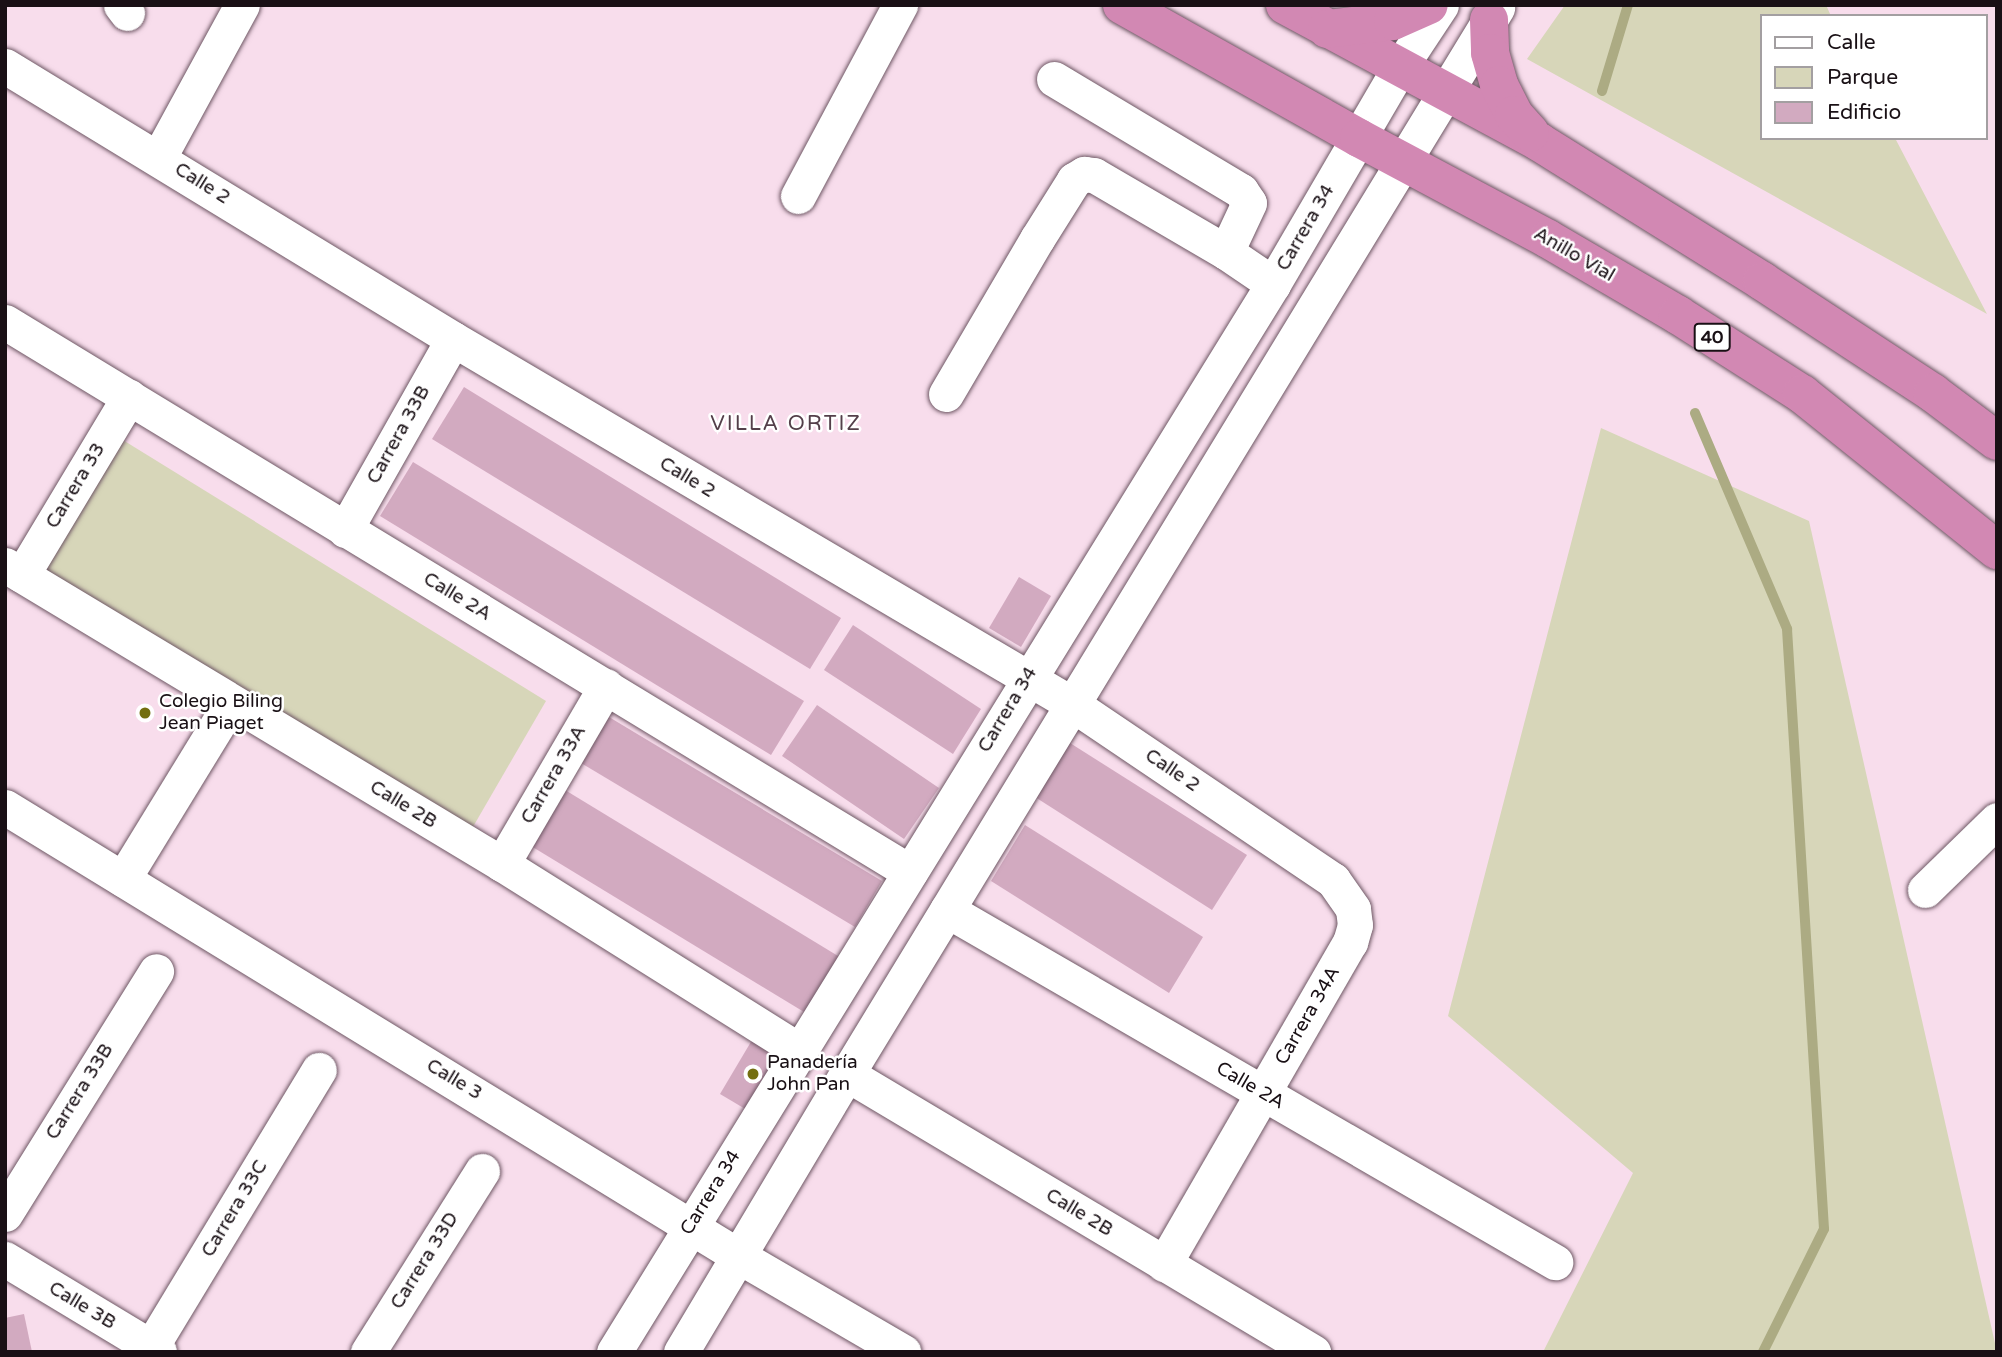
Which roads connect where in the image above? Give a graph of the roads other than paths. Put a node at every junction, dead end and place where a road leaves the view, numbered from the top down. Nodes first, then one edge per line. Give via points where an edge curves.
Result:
1 (242, 5) edge
2 (900, 5) edge
3 (1122, 5) edge
4 (1285, 5) edge
5 (1429, 5) edge
6 (1441, 5) edge
7 (1494, 12) edge
8 (1327, 29) junction
9 (5, 66) edge
10 (1400, 67) junction
11 (1054, 79) dead end
12 (1444, 90) junction
13 (1359, 138) junction
14 (1539, 142) junction
15 (159, 157) junction
16 (1403, 162) junction
17 (797, 196) dead end
18 (1226, 252) junction
19 (1273, 284) junction
20 (5, 322) edge
21 (453, 339) junction
22 (946, 394) dead end
23 (130, 397) junction
24 (1997, 440) edge
25 (345, 530) junction
26 (1997, 550) edge
27 (14, 570) edge
28 (1027, 678) junction
29 (606, 686) junction
30 (231, 702) junction
31 (1072, 704) junction
32 (5, 807) edge
33 (1997, 820) edge
34 (502, 864) junction
35 (910, 872) junction
36 (123, 879) junction
37 (1925, 890) dead end
38 (1353, 909) joint
39 (947, 910) junction
40 (156, 971) dead end
41 (799, 1050) junction
42 (319, 1070) dead end
43 (847, 1074) junction
44 (1263, 1094) junction
45 (482, 1171) dead end
46 (5, 1214) edge
47 (691, 1225) junction
48 (740, 1257) junction
49 (5, 1259) edge
50 (1555, 1262) dead end
51 (1164, 1264) junction
52 (155, 1349) edge
53 (368, 1352) edge
54 (614, 1352) edge
55 (681, 1352) edge
56 (903, 1352) edge
57 (1312, 1352) edge

1 - 15 street
2 - 17 street
3 - 13 highway, Anillo Vial / 40
4 - 8 highway
5 - 8 highway via 1392,20
6 - 10 street, Carrera 34
7 - 12 street
7 - 14 highway via 1490,53 1499,85 1514,115
8 - 10 highway
9 - 15 street, Calle 2
10 - 12 highway
10 - 13 street, Carrera 34
11 - 18 street via 1241,191 1249,204
12 - 14 highway
12 - 16 street
13 - 16 highway, Anillo Vial / 40
13 - 19 street, Carrera 34
14 - 24 highway via 1762,281
15 - 21 street, Calle 2
16 - 26 highway, Anillo Vial / 40 via 1667,308 1802,394
16 - 31 street
18 - 19 street
18 - 22 street via 1094,175 1084,174 1074,180
19 - 28 street, Carrera 34
20 - 23 street, Calle 2A
21 - 25 street, Carrera 33B
21 - 28 street, Calle 2
23 - 25 street, Calle 2A
23 - 27 street, Carrera 33
25 - 29 street, Calle 2A
27 - 30 street, Calle 2B
28 - 31 street, Calle 2
28 - 35 street, Carrera 34
29 - 34 street, Carrera 33A
29 - 35 street, Calle 2A
30 - 34 street, Calle 2B
30 - 36 street
31 - 38 street, Calle 2 via 1333,880
31 - 39 street
32 - 36 street, Calle 3
33 - 37 street
34 - 41 street, Calle 2B
35 - 41 street, Carrera 34
36 - 47 street, Calle 3
38 - 44 street, Carrera 34A via 1350,942
39 - 43 street
39 - 44 street, Calle 2A
40 - 46 street, Carrera 33B
41 - 47 street, Carrera 34
42 - 52 street, Carrera 33C
43 - 48 street
43 - 51 street, Calle 2B
44 - 50 street, Calle 2A
44 - 51 street, Carrera 34A
45 - 53 street, Carrera 33D
47 - 48 street, Calle 3
47 - 54 street, Carrera 34
48 - 55 street
48 - 56 street, Calle 3
49 - 52 street, Calle 3B
51 - 57 street, Calle 2B

